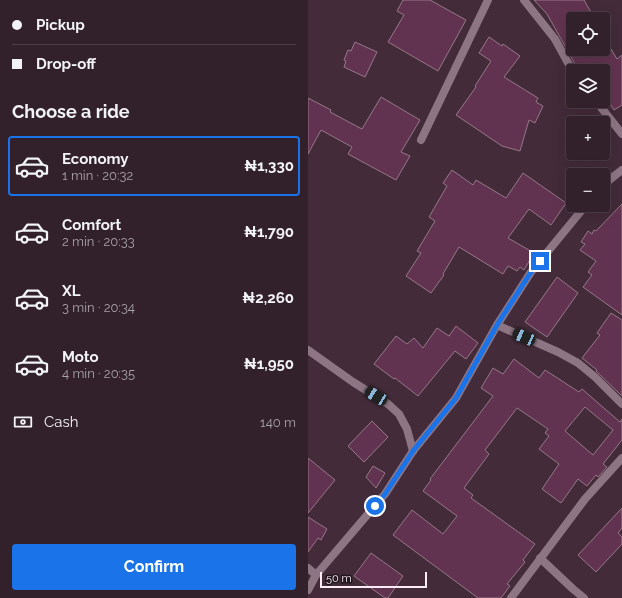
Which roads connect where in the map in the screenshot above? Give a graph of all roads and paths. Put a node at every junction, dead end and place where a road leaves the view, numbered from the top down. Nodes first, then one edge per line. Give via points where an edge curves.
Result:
1 (488, 0) edge
2 (524, 0) edge
3 (569, 64) edge
4 (602, 108) edge
5 (622, 134) edge
6 (421, 140) dead end
7 (622, 170) edge
8 (610, 179) edge
9 (580, 212) edge
10 (497, 325) junction
11 (308, 350) edge
12 (622, 404) edge
13 (413, 451) junction
14 (622, 458) edge
15 (540, 558) junction
16 (308, 568) edge
17 (316, 575) junction
18 (308, 590) edge
19 (511, 598) edge
20 (584, 598) edge

1 - 6 street
2 - 3 street via 555,38
4 - 5 street
7 - 8 street
9 - 10 street via 531,272
10 - 12 street via 578,363
10 - 13 street via 456,398
11 - 13 street via 399,414 407,429
13 - 17 street via 385,494
14 - 15 street via 585,499
15 - 19 street
15 - 20 street
16 - 17 street
17 - 18 street

